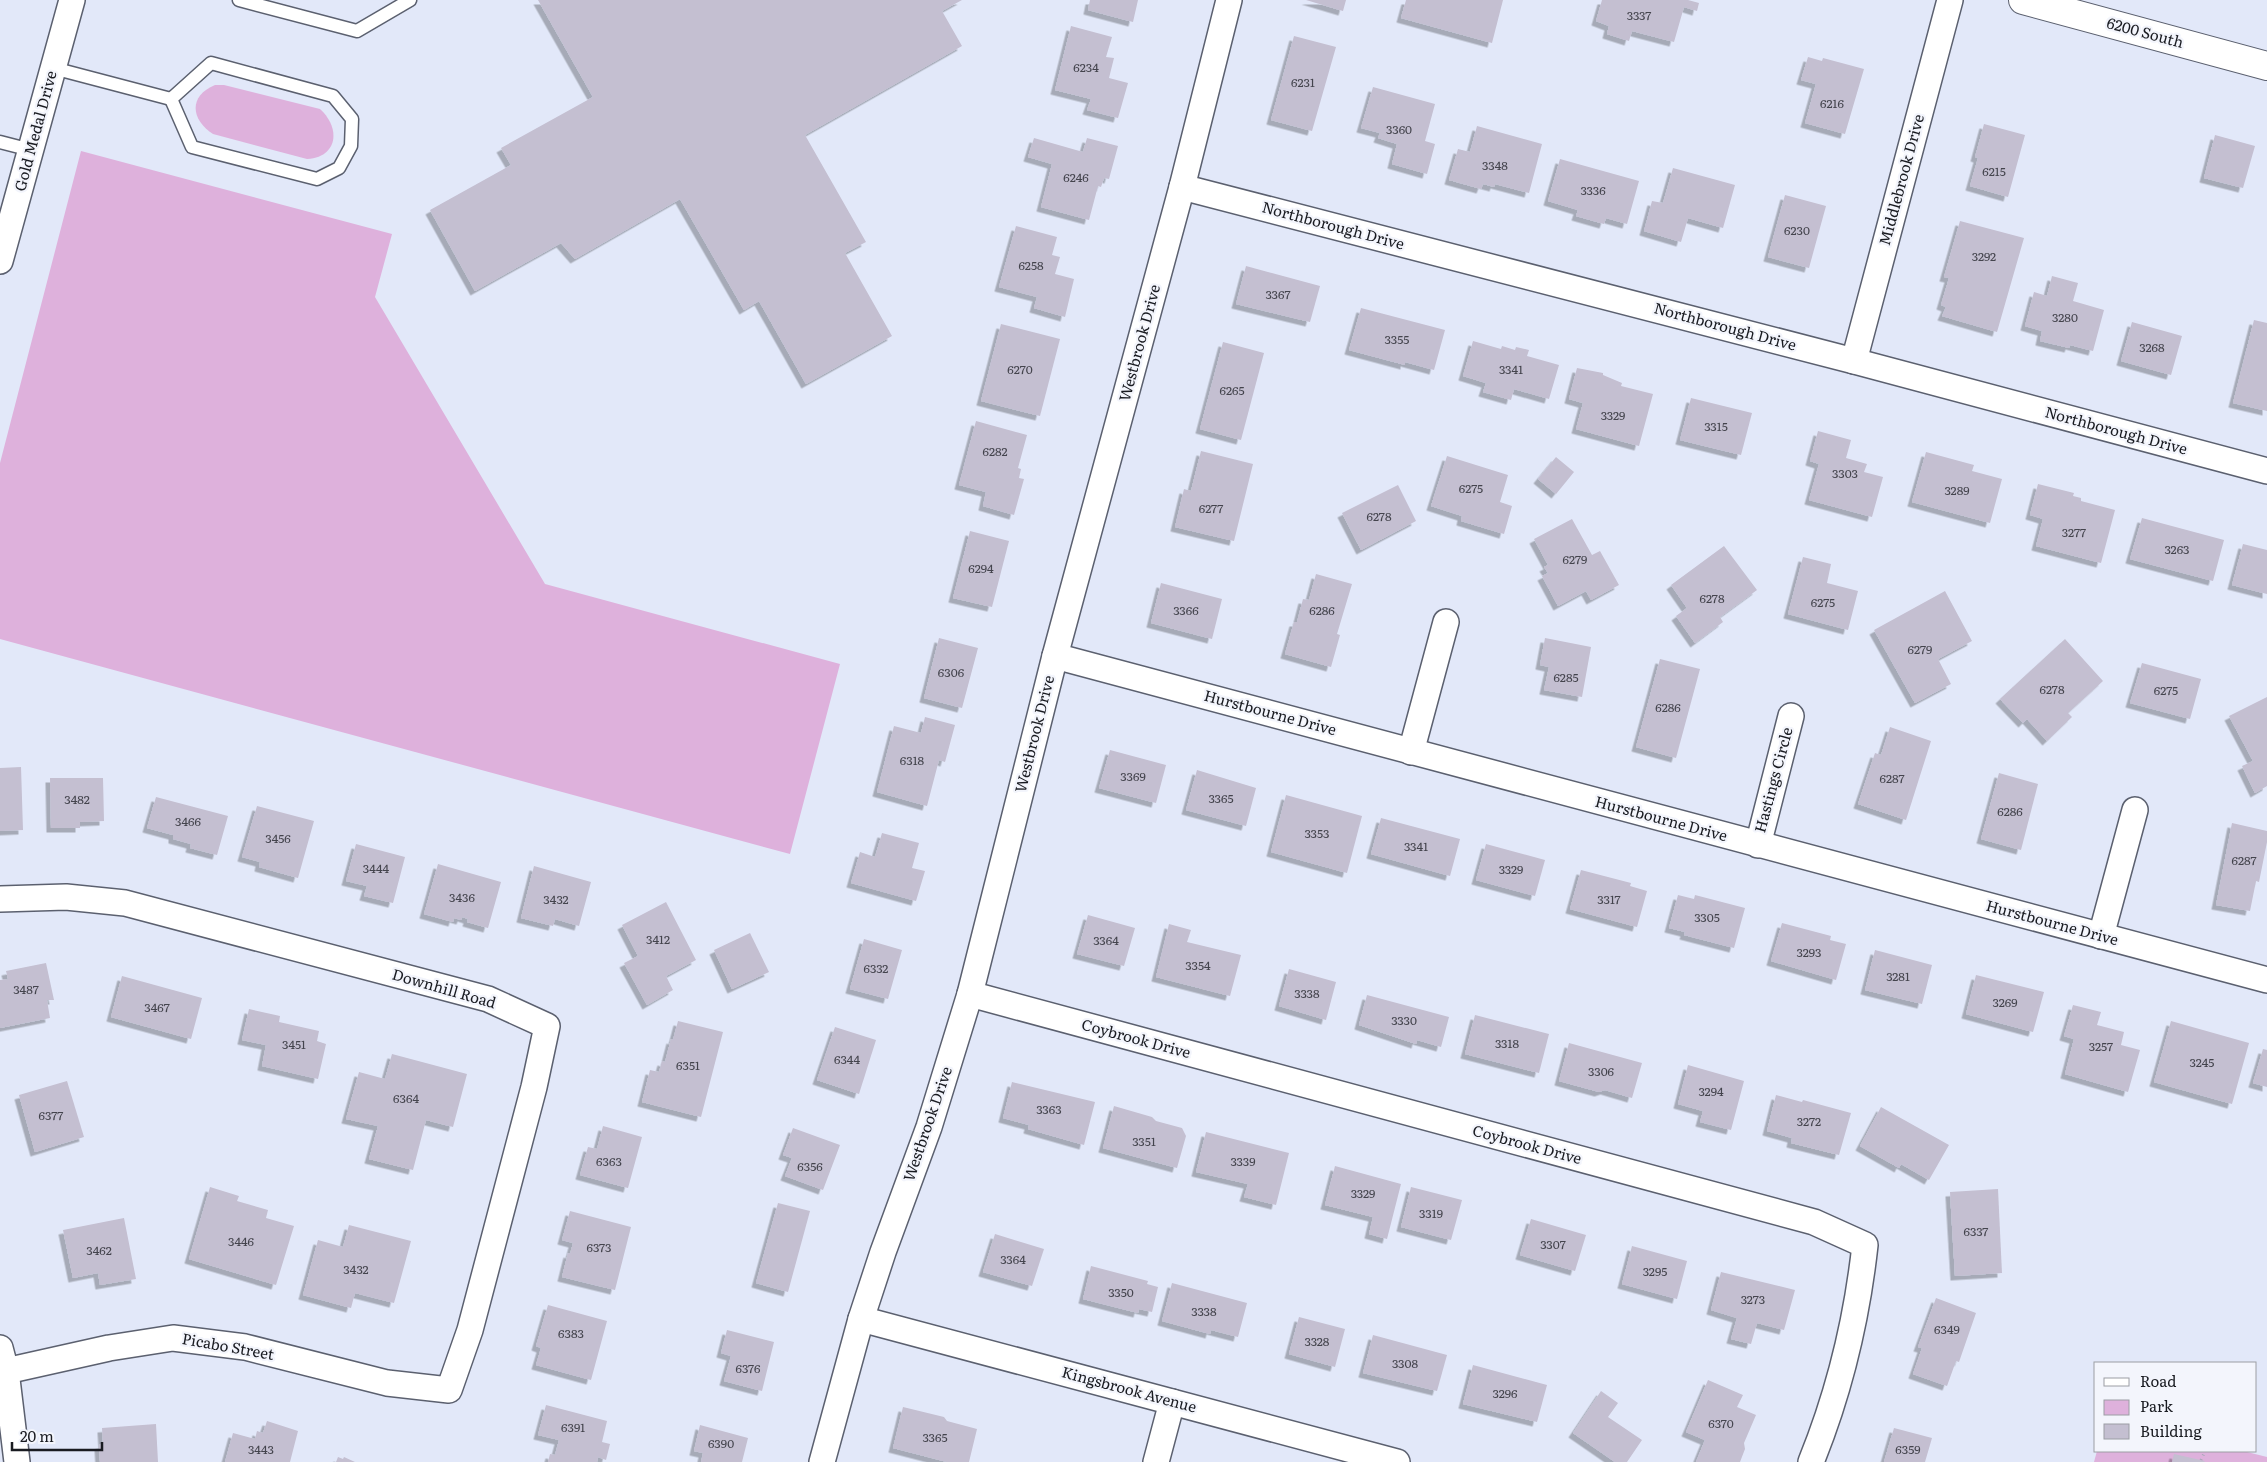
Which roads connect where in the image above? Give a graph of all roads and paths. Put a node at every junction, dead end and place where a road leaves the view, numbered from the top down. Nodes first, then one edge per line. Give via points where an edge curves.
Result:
1 (72, 0) edge
2 (239, 0) edge
3 (410, 0) edge
4 (1229, 0) edge
5 (1950, 0) edge
6 (2023, 0) edge
7 (281, 5) edge
8 (2267, 66) edge
9 (53, 68) junction
10 (171, 99) junction
11 (0, 142) edge
12 (31, 150) junction
13 (1182, 187) junction
14 (0, 261) edge
15 (1854, 361) junction
16 (2267, 471) edge
17 (1446, 622) dead end
18 (1055, 656) junction
19 (1791, 716) dead end
20 (1411, 752) junction
21 (2135, 810) dead end
22 (1758, 845) junction
23 (0, 899) edge
24 (2101, 936) junction
25 (2267, 980) edge
26 (970, 994) junction
27 (861, 1319) junction
28 (3, 1359) edge
29 (449, 1390) joint
30 (1172, 1402) junction
31 (2205, 1452) edge
32 (2201, 1460) dead end
33 (18, 1462) edge
34 (822, 1462) edge
35 (1156, 1462) edge
36 (1397, 1462) edge
37 (1811, 1462) edge

1 - 9 street, Gold Medal Drive
2 - 7 lane
3 - 7 lane via 357,31
4 - 13 street, Westbrook Drive
5 - 15 street, Middlebrook Drive
6 - 8 main road, 6200 South
9 - 10 lane
9 - 12 street, Gold Medal Drive
10 - 10 lane via 192,147 317,180 339,168 351,146 352,119 333,96 211,63
11 - 12 lane
12 - 14 street, Gold Medal Drive
13 - 15 street, Northborough Drive
13 - 18 street, Westbrook Drive
15 - 16 street, Northborough Drive
17 - 20 street
18 - 20 street, Hurstbourne Drive
18 - 26 street, Westbrook Drive
19 - 22 street, Hastings Circle
20 - 22 street, Hurstbourne Drive
21 - 24 street
22 - 24 street, Hurstbourne Drive
23 - 29 street, Downhill Road via 66,897 125,903 488,1000 546,1026 534,1087 470,1330
24 - 25 street, Hurstbourne Drive
26 - 27 street, Westbrook Drive via 929,1127
26 - 37 street, Coybrook Drive via 1814,1222 1865,1245 1859,1296 1829,1411
27 - 30 street, Kingsbrook Avenue
27 - 34 street, Westbrook Drive
28 - 29 street, Picabo Street via 173,1338 245,1347 387,1383
28 - 33 street
30 - 35 street
30 - 36 street, Kingsbrook Avenue
31 - 32 path

